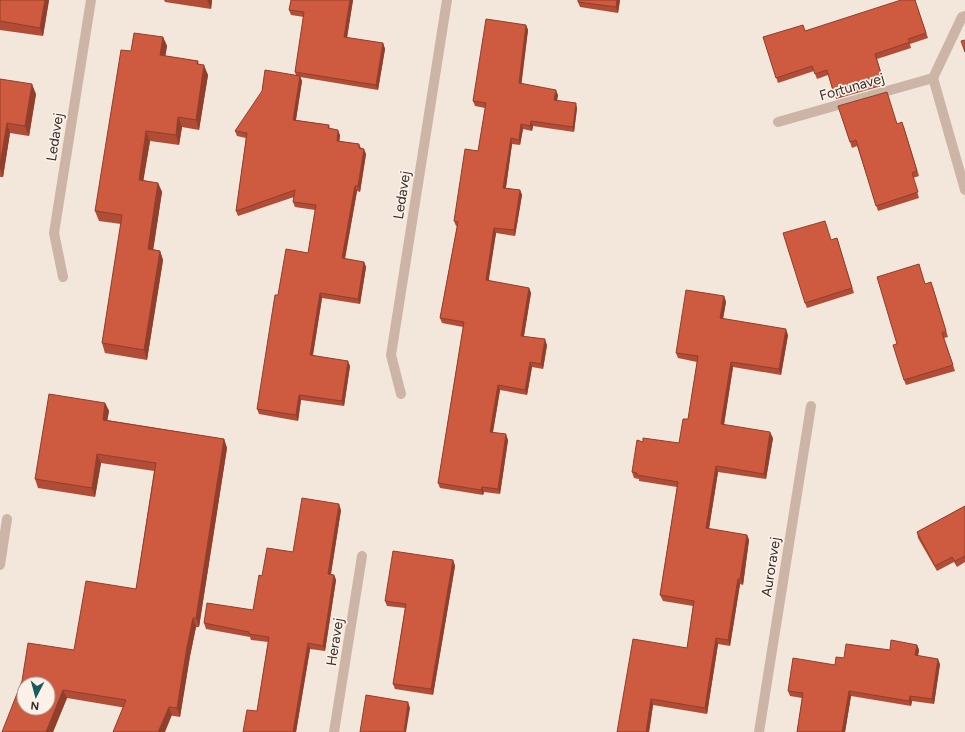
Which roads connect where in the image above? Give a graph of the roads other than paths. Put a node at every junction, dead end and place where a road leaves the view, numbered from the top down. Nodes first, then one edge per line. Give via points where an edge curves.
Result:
1 (90, 0) edge
2 (448, 0) edge
3 (965, 16) edge
4 (933, 78) junction
5 (778, 122) dead end
6 (965, 190) edge
7 (63, 277) dead end
8 (401, 394) dead end
9 (811, 406) dead end
10 (7, 519) dead end
11 (362, 556) dead end
12 (0, 565) edge
13 (334, 732) edge
14 (759, 732) edge

1 - 7 street, Ledavej via 54,233
2 - 8 street, Ledavej via 391,356
3 - 4 street via 962,17
4 - 5 street, Fortunavej
4 - 6 street
9 - 14 street, Auroravej
10 - 12 street
11 - 13 street, Heravej

